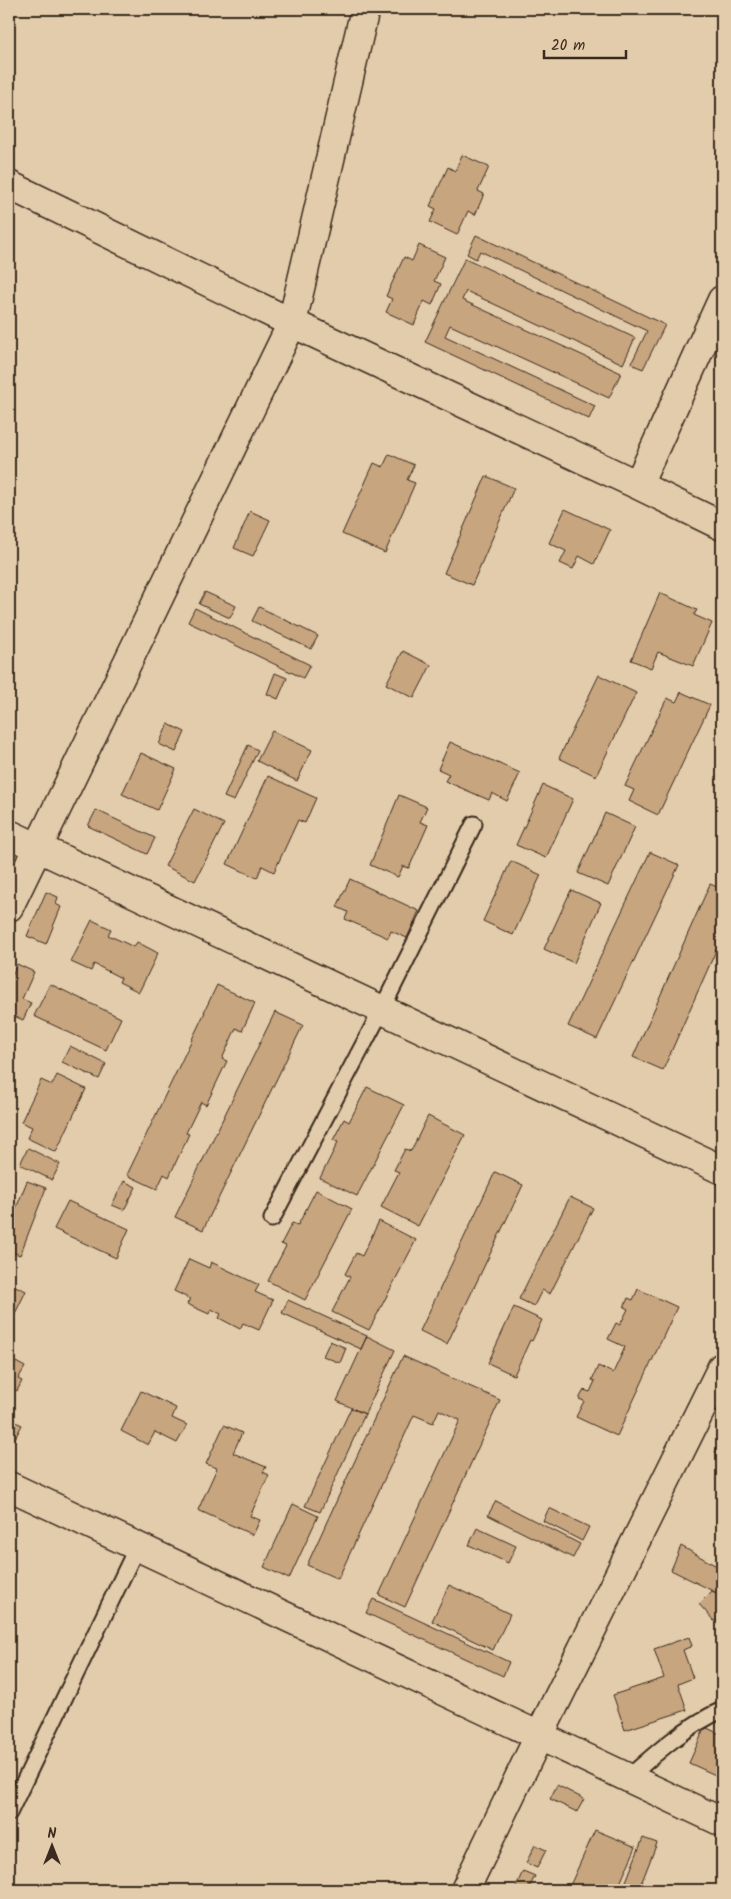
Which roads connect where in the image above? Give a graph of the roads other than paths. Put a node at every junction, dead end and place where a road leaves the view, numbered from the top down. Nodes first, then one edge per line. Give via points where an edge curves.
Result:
1 (365, 9) edge
2 (9, 186) edge
3 (722, 300) edge
4 (292, 324) junction
5 (638, 485) junction
6 (722, 526) edge
7 (474, 824) dead end
8 (9, 834) edge
9 (38, 847) junction
10 (9, 908) edge
11 (382, 1010) junction
12 (722, 1170) edge
13 (272, 1219) dead end
14 (722, 1367) edge
15 (9, 1486) edge
16 (137, 1547) junction
17 (722, 1710) edge
18 (539, 1736) junction
19 (628, 1778) junction
20 (9, 1814) edge
21 (722, 1822) edge
22 (465, 1890) edge

1 - 4 street
2 - 4 street
3 - 5 street
4 - 5 street
4 - 9 street
5 - 6 street
7 - 11 lane
8 - 9 street
9 - 10 street
9 - 11 street
11 - 12 street
11 - 13 lane
14 - 18 street
15 - 16 street
16 - 18 street
16 - 20 lane
17 - 19 lane via 680,1735
18 - 19 street
18 - 22 street
19 - 21 street

